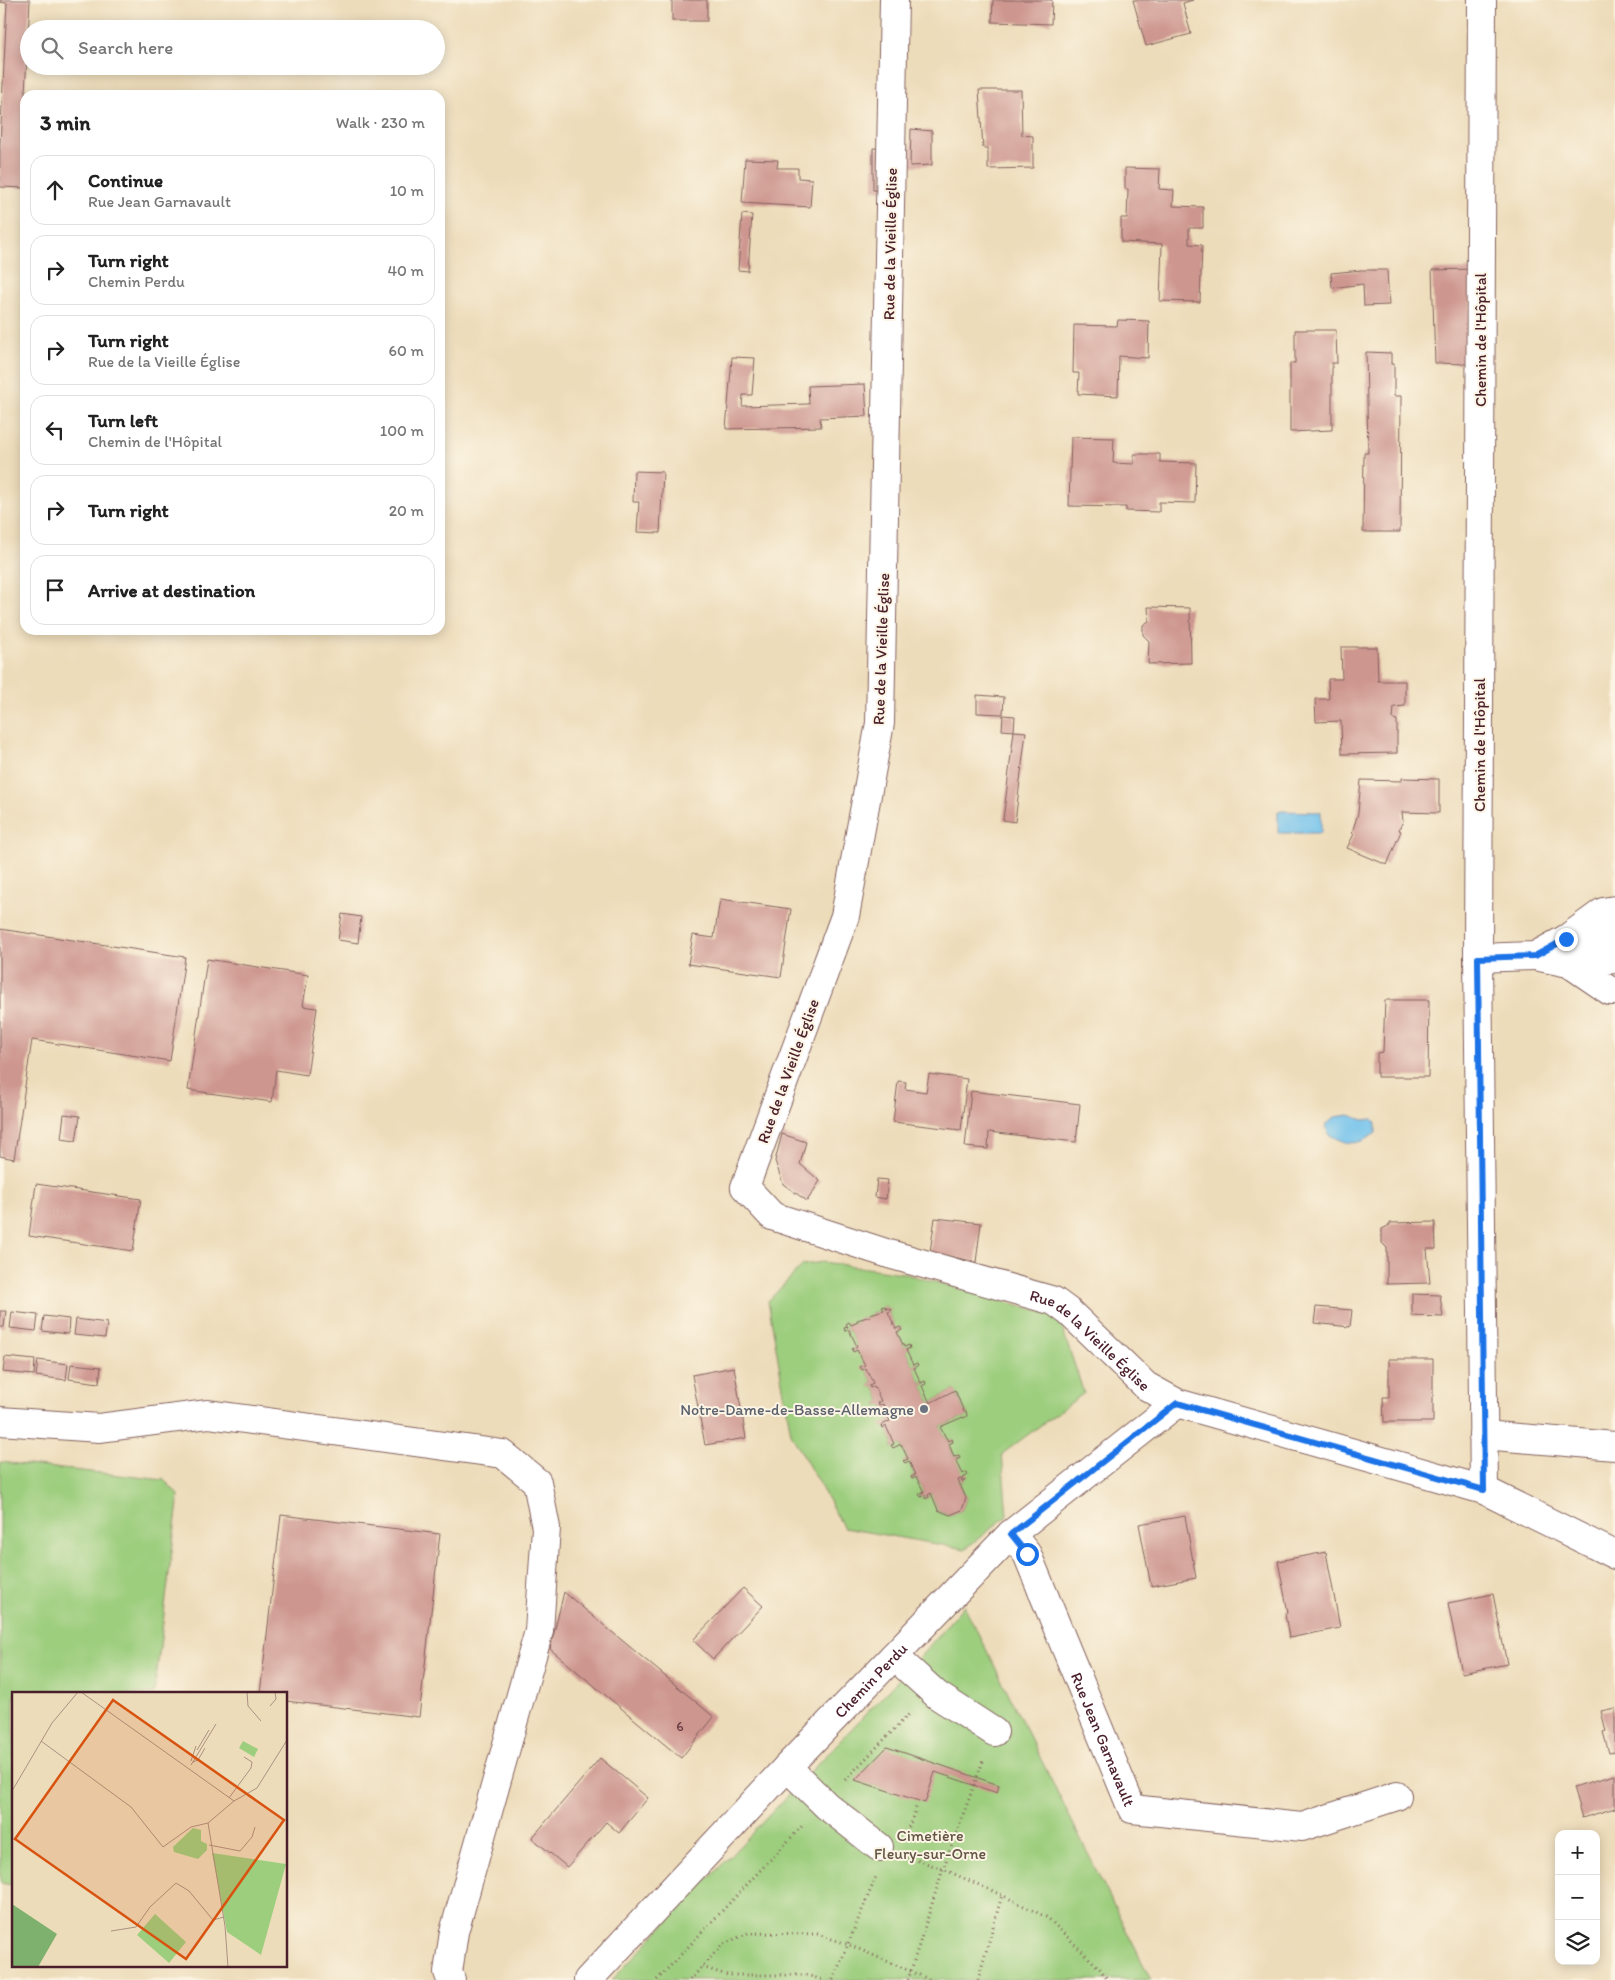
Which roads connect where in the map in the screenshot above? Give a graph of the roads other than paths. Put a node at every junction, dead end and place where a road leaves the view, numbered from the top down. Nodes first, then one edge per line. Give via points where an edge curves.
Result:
1 (894, 0) edge
2 (1482, 0) edge
3 (1615, 910) edge
4 (1615, 937) edge
5 (1567, 951) junction
6 (1478, 958) junction
7 (1615, 959) edge
8 (1615, 991) edge
9 (1177, 1403) junction
10 (0, 1421) edge
11 (1482, 1435) junction
12 (1615, 1446) edge
13 (1484, 1490) junction
14 (1011, 1534) junction
15 (1615, 1555) edge
16 (894, 1656) junction
17 (994, 1732) road end
18 (787, 1767) junction
19 (1397, 1796) dead end
20 (885, 1857) road end
21 (451, 1980) edge
22 (588, 1980) edge

1 - 9 street, Rue de la Vieille Église via 880,723 844,916 745,1188 772,1216 889,1254 1054,1301 1146,1386
2 - 6 street, Chemin de l'Hôpital
3 - 5 street via 1603,912
4 - 5 street
5 - 6 street
5 - 7 street
5 - 8 street via 1610,991
6 - 11 street, Chemin de l'Hôpital
9 - 13 street, Rue de la Vieille Église
9 - 14 street, Chemin Perdu
10 - 21 street via 99,1428 208,1414 503,1454 537,1482 546,1528 539,1631 454,1932 448,1972
11 - 12 street
11 - 13 street, Chemin de l'Hôpital
13 - 15 street, Rue de la Vieille Église
14 - 16 street, Chemin Perdu
14 - 19 street, Rue Jean Garnavault via 1027,1554 1132,1808 1302,1827
16 - 17 street via 937,1695
16 - 18 street, Chemin Perdu
18 - 20 street
18 - 22 street, Chemin Perdu

